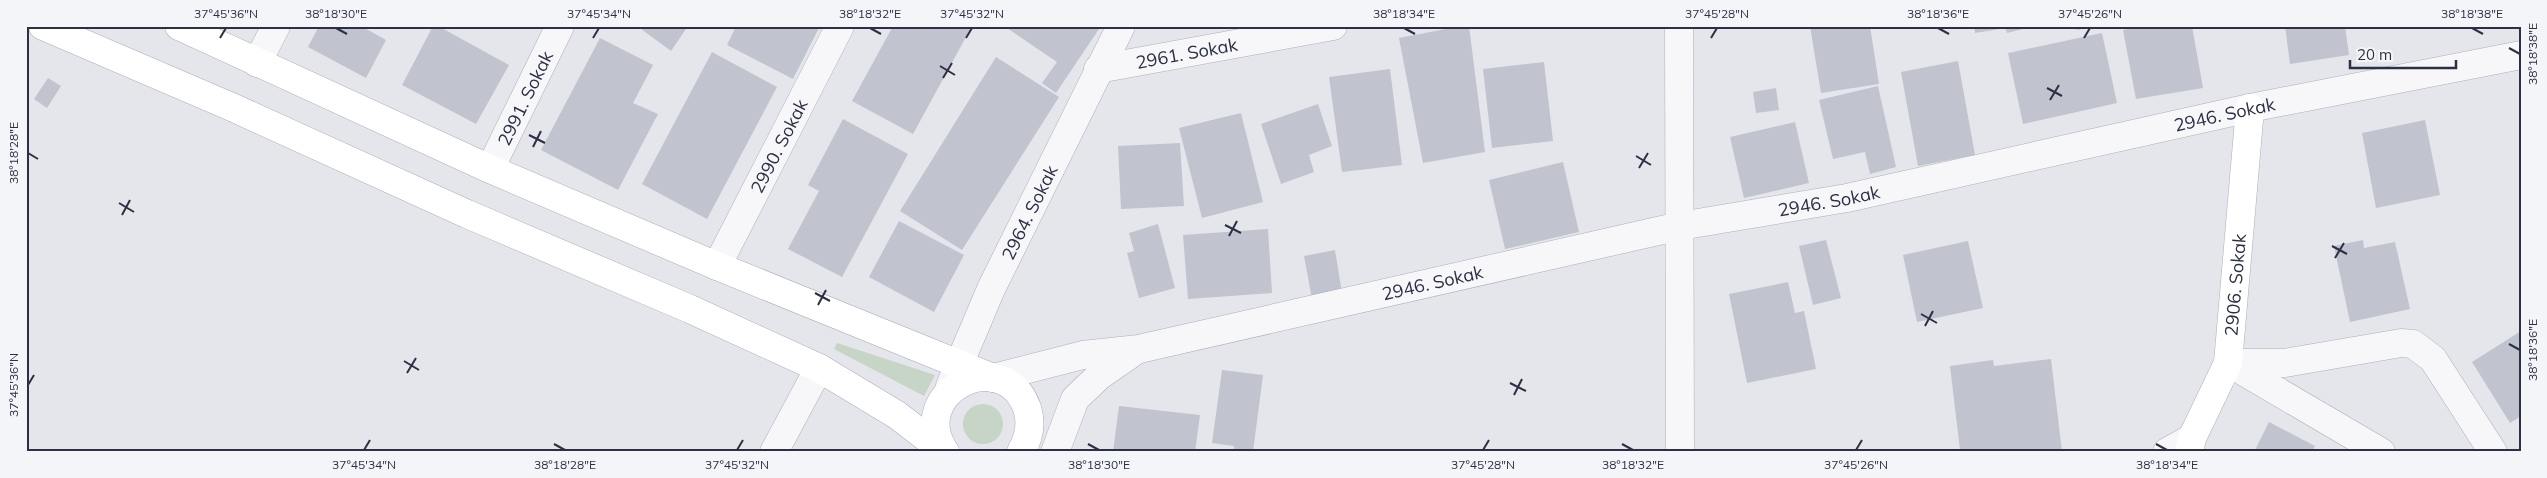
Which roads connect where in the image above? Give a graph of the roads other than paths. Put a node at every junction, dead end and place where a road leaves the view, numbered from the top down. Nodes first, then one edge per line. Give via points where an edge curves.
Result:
1 (43, 26) edge
2 (179, 26) edge
3 (276, 26) edge
4 (560, 26) edge
5 (840, 26) edge
6 (1120, 26) edge
7 (1334, 26) edge
8 (1679, 26) edge
9 (2521, 55) edge
10 (257, 63) junction
11 (1098, 69) junction
12 (2250, 108) junction
13 (490, 170) junction
14 (1680, 226) junction
15 (717, 266) junction
16 (1138, 349) junction
17 (2228, 363) junction
18 (960, 365) junction
19 (819, 368) junction
20 (993, 378) junction
21 (1075, 399) junction
22 (943, 400) junction
23 (1032, 439) edge
24 (2190, 445) edge
25 (945, 451) edge
26 (774, 452) edge
27 (1021, 452) edge
28 (1054, 452) edge
29 (1680, 452) edge
30 (2167, 452) edge
31 (2382, 452) edge
32 (2493, 452) edge

1 - 19 main road
2 - 10 main road
3 - 10 street
4 - 13 street, 2991. Sokak
5 - 15 street, 2990. Sokak
6 - 11 street, 2964. Sokak
7 - 11 street, 2961. Sokak
8 - 14 street
9 - 12 street, 2946. Sokak
10 - 13 main road
11 - 18 street, 2964. Sokak via 991,289
12 - 14 street, 2946. Sokak via 1847,198
12 - 17 main road, 2906. Sokak
13 - 15 main road
14 - 16 street, 2946. Sokak
14 - 29 street
15 - 18 main road
16 - 20 street via 1083,354
16 - 21 street via 1099,376
17 - 24 main road, 2906. Sokak
17 - 31 street
17 - 32 street via 2285,363 2413,344 2433,359
18 - 20 main road
18 - 22 street, 2964. Sokak
19 - 25 main road via 896,415
19 - 26 street
20 - 22 main road via 967,380
20 - 23 main road via 1020,395 1028,413
21 - 23 street
21 - 28 street
22 - 25 main road via 937,412 936,426
23 - 27 main road via 1028,439
24 - 30 street

